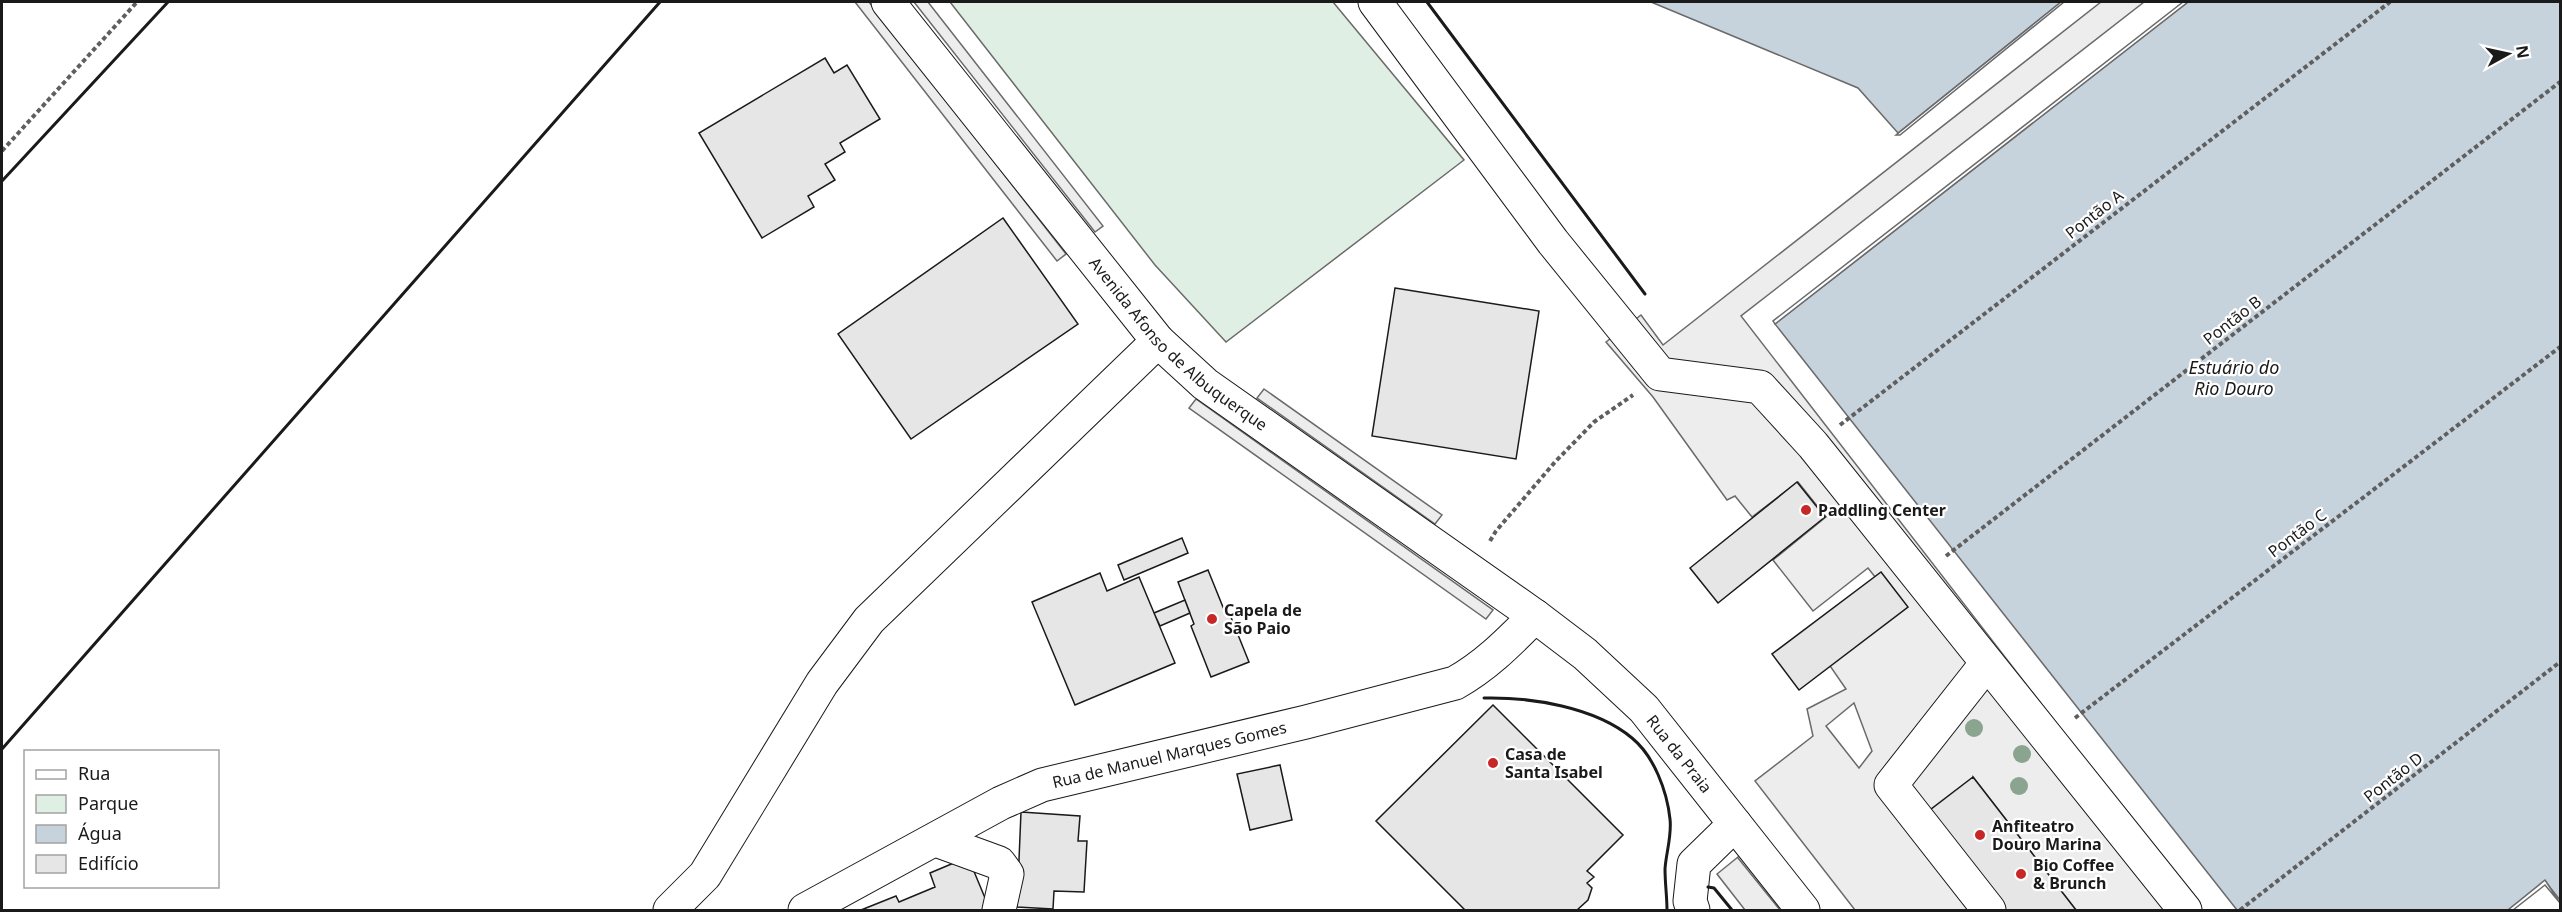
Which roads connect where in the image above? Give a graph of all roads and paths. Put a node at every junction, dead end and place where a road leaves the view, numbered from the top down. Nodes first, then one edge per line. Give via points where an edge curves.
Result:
1 (137, 2) edge
2 (888, 2) edge
3 (1375, 2) edge
4 (2390, 2) edge
5 (2560, 82) edge
6 (2, 151) edge
7 (1158, 341) junction
8 (2560, 347) edge
9 (1660, 374) junction
10 (1814, 445) junction
11 (1488, 546) dead end
12 (1919, 577) junction
13 (1535, 616) junction
14 (2560, 662) edge
15 (1987, 663) junction
16 (2049, 739) junction
17 (1736, 824) junction
18 (936, 840) junction
19 (670, 910) edge
20 (805, 910) edge
21 (999, 910) edge
22 (1693, 910) edge
23 (1803, 910) edge
24 (1989, 910) edge
25 (2185, 910) edge
26 (2240, 910) edge

1 - 6 path
2 - 7 street, Avenida Afonso de Albuquerque
3 - 9 street via 1553,242
4 - 10 path, Pontão A
5 - 12 path, Pontão B
7 - 13 street, Avenida Afonso de Albuquerque via 1205,384
7 - 19 street via 869,620 822,683 705,875
8 - 16 path, Pontão C
9 - 10 street via 1760,387
9 - 11 path via 1594,422 1518,505
10 - 12 street
12 - 15 street
13 - 17 street, Rua da Praia via 1585,654 1644,709
13 - 18 street, Rua de Manuel Marques Gomes via 1497,654 1455,683 1041,785
14 - 26 path, Pontão D
15 - 16 street
15 - 24 street via 1891,785
16 - 25 street
17 - 22 street via 1694,864 1690,901
17 - 23 street, Rua da Praia
18 - 20 street, Rua de Manuel Marques Gomes
18 - 21 street via 999,863 1007,874

